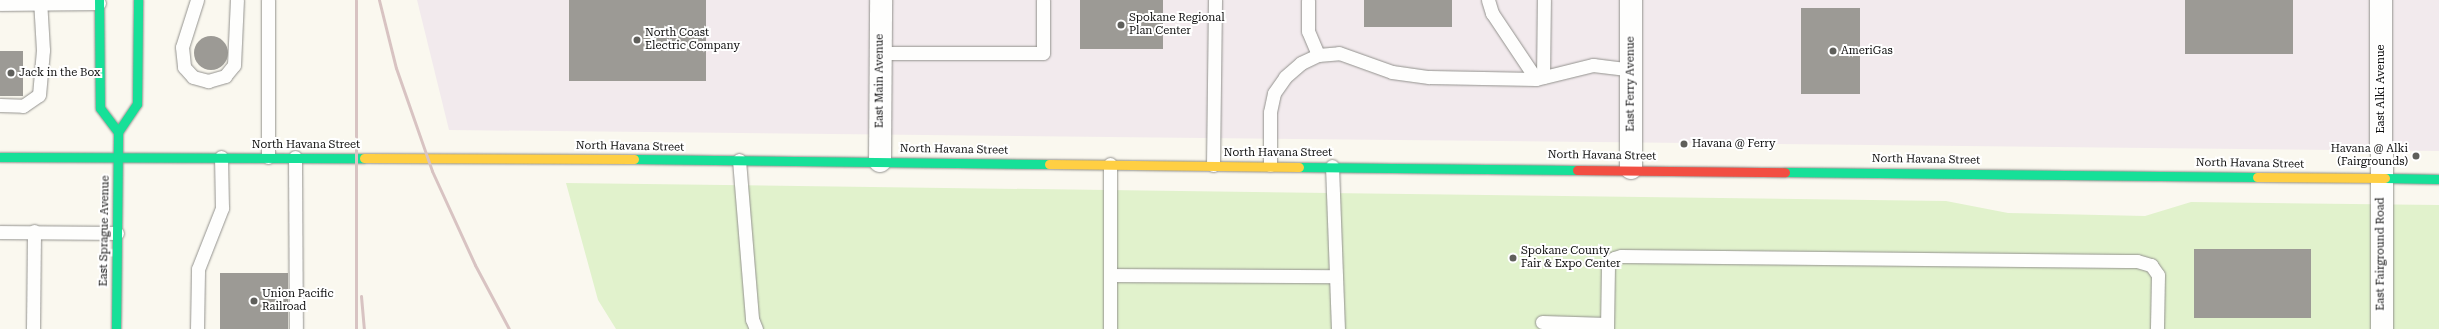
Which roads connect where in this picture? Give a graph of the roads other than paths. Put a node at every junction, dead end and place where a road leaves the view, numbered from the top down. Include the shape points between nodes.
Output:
1 (138, 0) edge
2 (197, 0) edge
3 (237, 0) edge
4 (268, 0) edge
5 (881, 0) edge
6 (1043, 0) edge
7 (1215, 0) edge
8 (1308, 0) edge
9 (1488, 0) edge
10 (1544, 0) edge
11 (1631, 0) edge
12 (2381, 0) edge
13 (40, 2) edge
14 (99, 2) edge
15 (0, 4) edge
16 (880, 53) junction
17 (1318, 55) junction
18 (1631, 70) junction
19 (1539, 78) junction
20 (0, 105) edge
21 (118, 132) junction
22 (0, 157) edge
23 (221, 157) junction
24 (268, 157) junction
25 (295, 157) junction
26 (118, 158) junction
27 (739, 160) junction
28 (880, 161) junction
29 (1110, 164) junction
30 (1213, 165) junction
31 (1270, 166) junction
32 (1332, 166) junction
33 (1631, 168) junction
34 (2381, 178) junction
35 (2439, 178) edge
36 (34, 231) junction
37 (0, 232) edge
38 (117, 233) junction
39 (1110, 275) junction
40 (1336, 276) junction
41 (1542, 322) dead end
42 (1607, 326) edge
43 (33, 329) edge
44 (116, 329) edge
45 (197, 329) edge
46 (296, 329) edge
47 (756, 329) edge
48 (1110, 329) edge
49 (1338, 329) edge
50 (2157, 329) edge
51 (2382, 329) edge

1 - 21 street via 137,104
2 - 3 lane via 186,26 182,47 183,60 184,67 193,77 208,81 225,76 234,65
4 - 24 lane
5 - 16 street, East Main Avenue
6 - 16 lane via 1043,53
7 - 30 lane
8 - 17 lane via 1308,31
9 - 19 lane via 1492,13
10 - 19 lane
11 - 18 street, East Ferry Avenue
12 - 34 street, East Alki Avenue
13 - 14 lane
13 - 15 lane
13 - 20 lane via 43,50 39,95 23,106
14 - 21 street via 100,108
16 - 28 street, East Main Avenue
17 - 19 lane via 1338,53 1392,72 1421,76
17 - 31 lane via 1301,63 1285,77 1274,93 1270,112
18 - 19 lane via 1593,65
18 - 33 street, East Ferry Avenue
21 - 26 street, East Sprague Avenue
22 - 26 street, North Havana Street
23 - 24 street, North Havana Street
23 - 26 street, North Havana Street
23 - 45 lane via 222,208 198,269
24 - 25 street, North Havana Street
25 - 27 street, North Havana Street
25 - 46 lane
26 - 38 street, East Sprague Avenue
27 - 28 street, North Havana Street
27 - 47 lane via 752,319
28 - 29 street, North Havana Street
29 - 30 street, North Havana Street
29 - 39 lane
30 - 31 street, North Havana Street
31 - 32 street, North Havana Street
32 - 33 street, North Havana Street
32 - 40 lane
33 - 34 street, North Havana Street
34 - 35 street, North Havana Street
34 - 51 street, East Fairground Road
36 - 37 lane
36 - 38 lane
36 - 43 lane
38 - 44 street, East Sprague Avenue
39 - 40 lane
39 - 48 lane
40 - 49 lane
41 - 42 lane
42 - 50 lane via 1608,265 1614,258 1621,256 2146,262 2158,274

